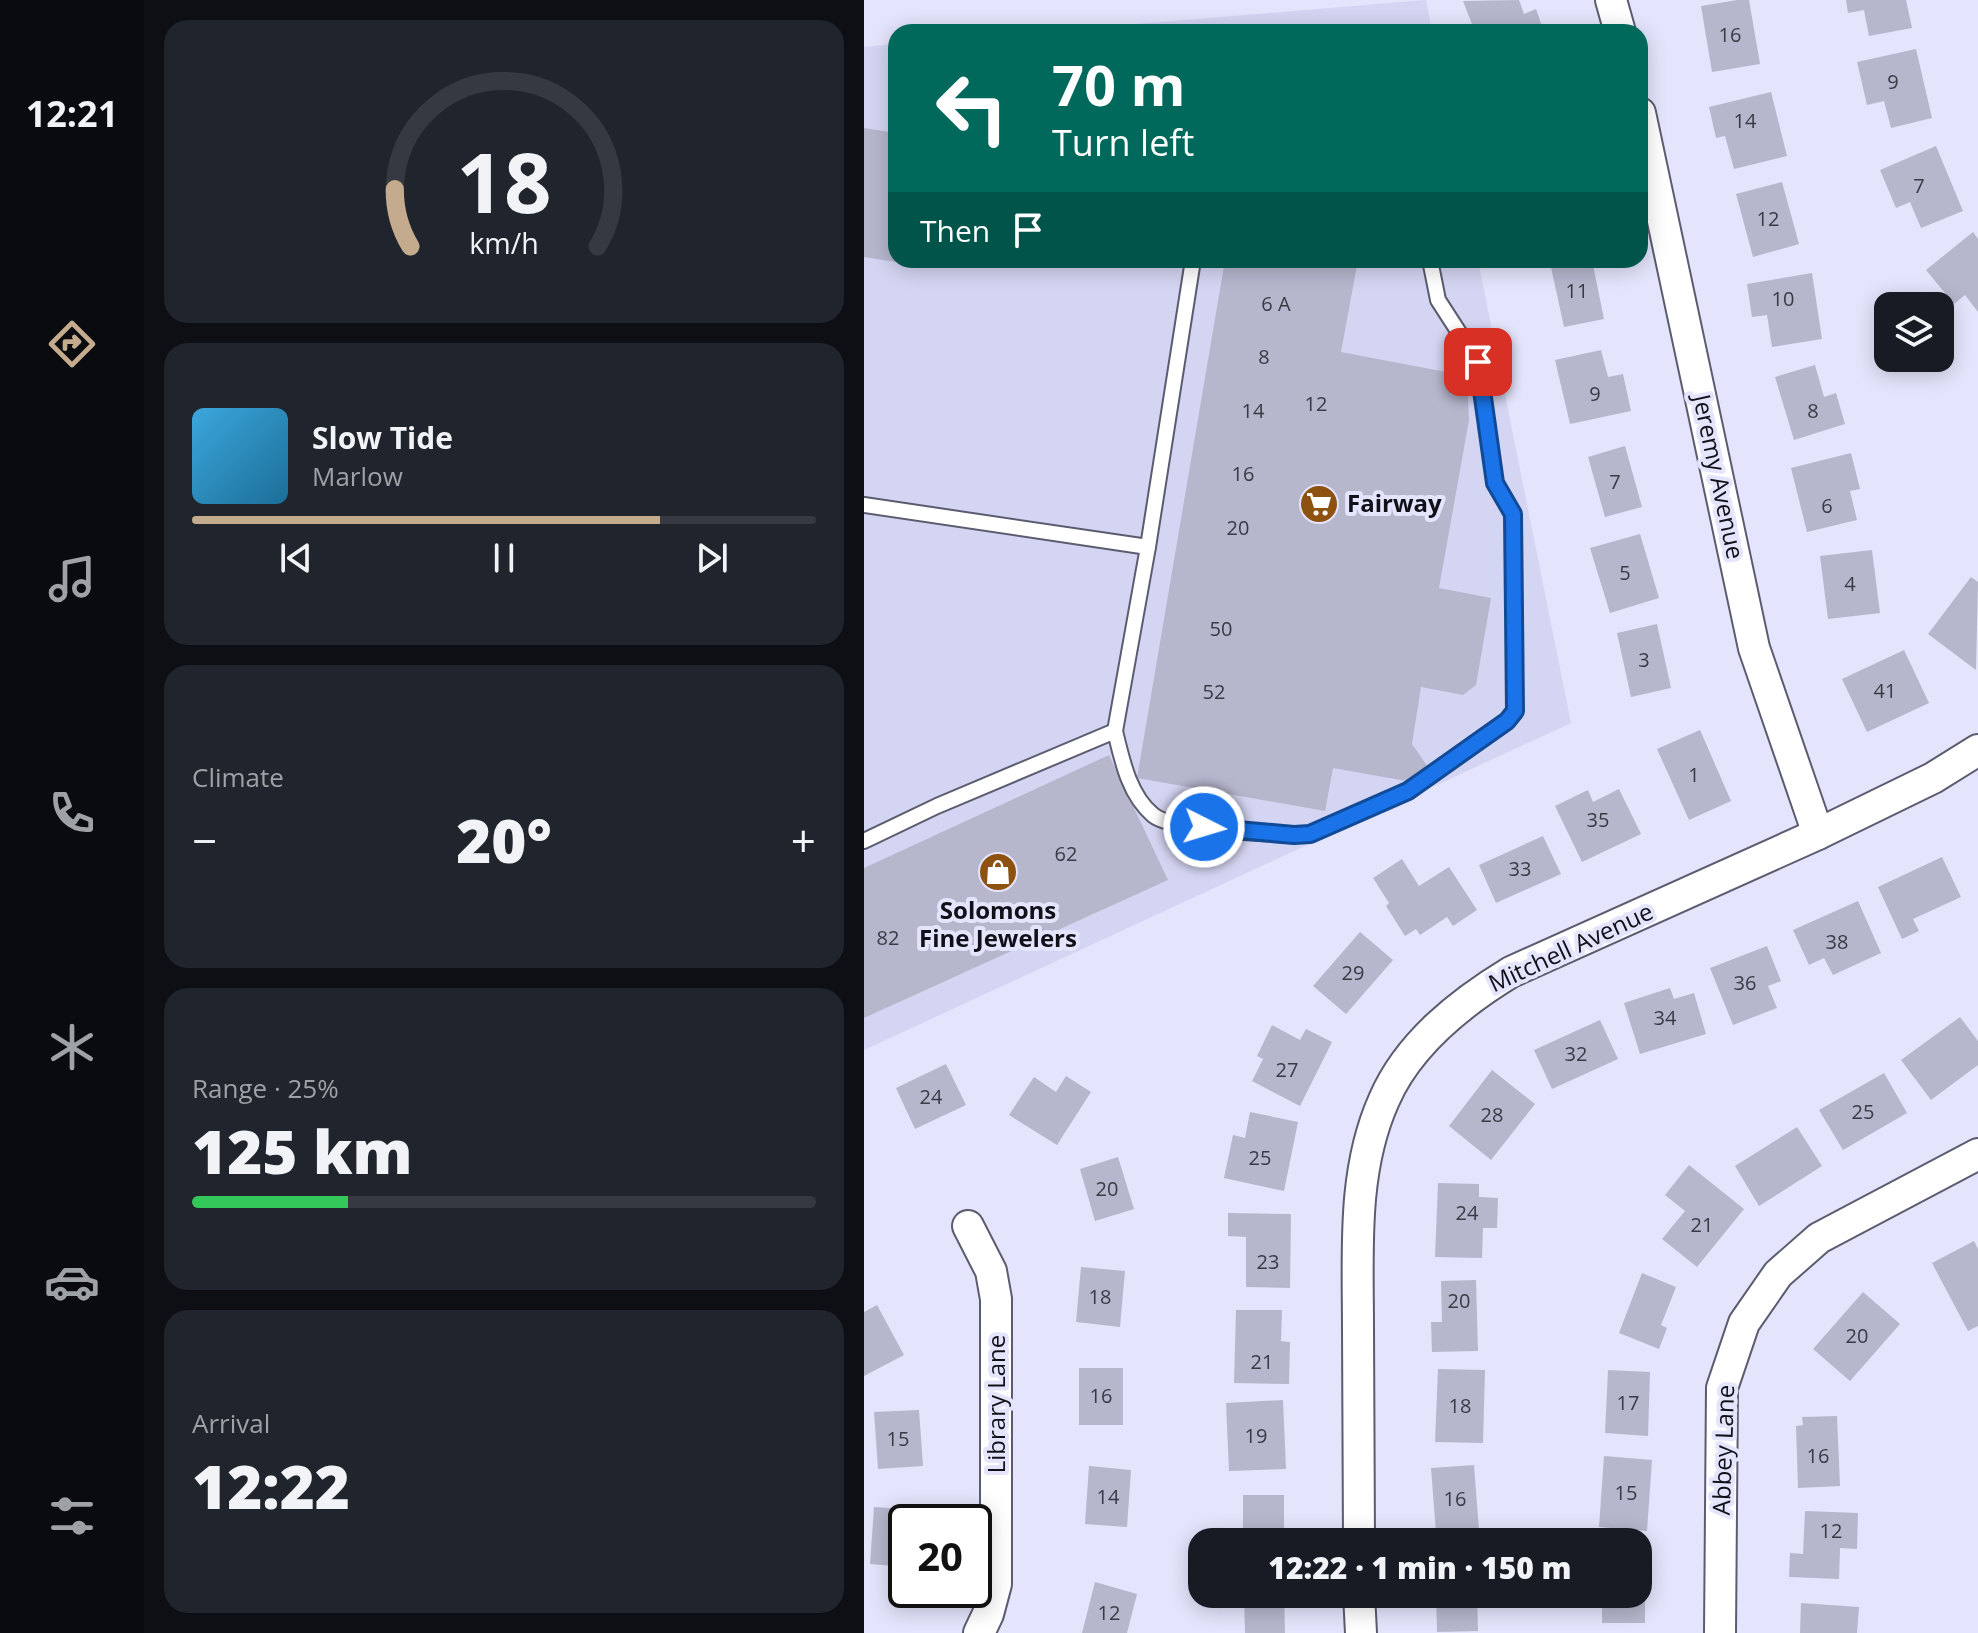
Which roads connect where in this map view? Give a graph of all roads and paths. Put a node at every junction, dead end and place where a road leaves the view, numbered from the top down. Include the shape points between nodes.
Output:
1 (1611, 0) edge
2 (1618, 24) edge
3 (1648, 151) edge
4 (1192, 268) edge
5 (1432, 268) edge
6 (864, 505) edge
7 (1148, 547) junction
8 (1115, 731) junction
9 (1978, 750) edge
10 (1818, 834) junction
11 (864, 841) edge
12 (1978, 1154) edge
13 (968, 1226) dead end
14 (1359, 1528) edge
15 (1360, 1608) edge
16 (979, 1633) edge
17 (1361, 1633) edge
18 (1720, 1633) edge

1 - 2 street
3 - 10 street, Jeremy Avenue via 1754,648
4 - 7 lane
5 - 8 lane via 1438,300 1478,362 1495,483 1513,514 1515,711 1408,791 1310,834 1294,835 1174,824 1154,817 1125,770
6 - 7 lane
7 - 8 lane
8 - 11 lane
9 - 10 street, Mitchell Avenue
10 - 14 street, Mitchell Avenue via 1511,972 1473,995 1412,1052 1385,1097 1366,1146 1360,1208
12 - 18 street, Abbey Lane via 1819,1238 1778,1274 1744,1323 1722,1388
13 - 16 street, Library Lane via 991,1271 996,1299 996,1584
15 - 17 street

